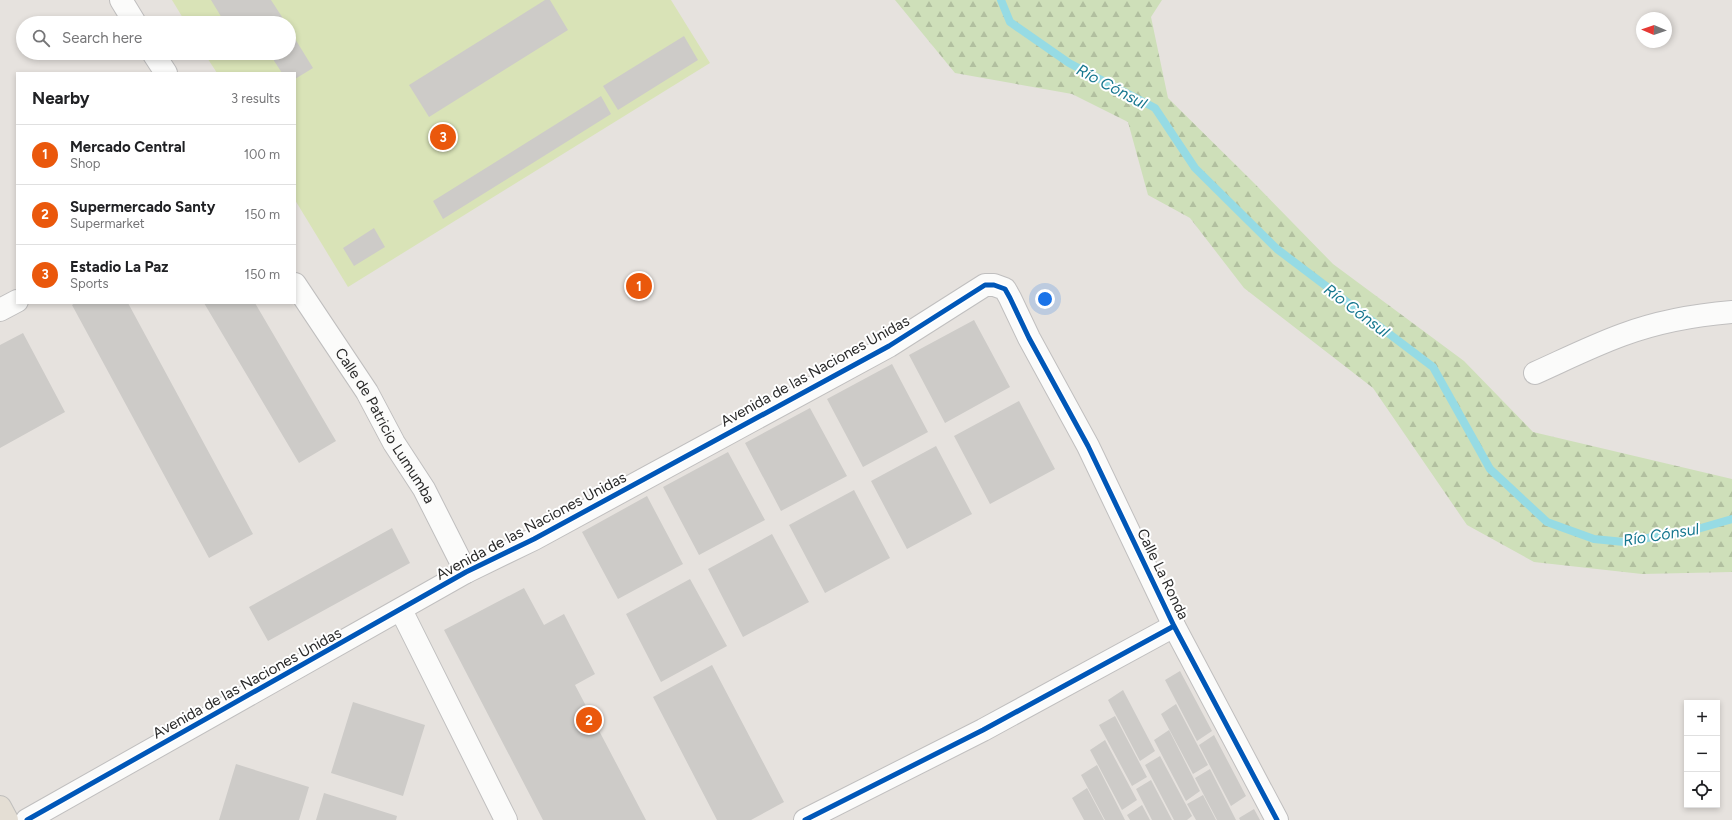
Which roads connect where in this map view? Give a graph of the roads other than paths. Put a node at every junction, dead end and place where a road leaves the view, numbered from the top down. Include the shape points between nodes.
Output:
1 (121, 0) edge
2 (131, 16) edge
3 (158, 60) edge
4 (165, 72) edge
5 (296, 286) edge
6 (1005, 289) joint
7 (16, 302) edge
8 (0, 310) edge
9 (1732, 312) edge
10 (1535, 373) dead end
11 (466, 572) junction
12 (401, 610) junction
13 (1174, 626) junction
14 (0, 807) edge
15 (7, 820) edge
16 (27, 820) edge
17 (506, 820) edge
18 (805, 820) edge
19 (1277, 820) edge

1 - 2 street
3 - 4 street
5 - 11 street, Calle de Patricio Lumumba via 367,392 394,443 424,489
6 - 11 street, Avenida de las Naciones Unidas via 985,285 889,346 534,539
6 - 13 street, Calle La Ronda via 1088,446
7 - 8 street
9 - 10 street via 1707,314 1659,324 1622,335
11 - 12 street, Avenida de las Naciones Unidas
12 - 16 street, Avenida de las Naciones Unidas
12 - 17 street
13 - 18 street via 983,730
13 - 19 street, Calle La Ronda
14 - 15 main road

